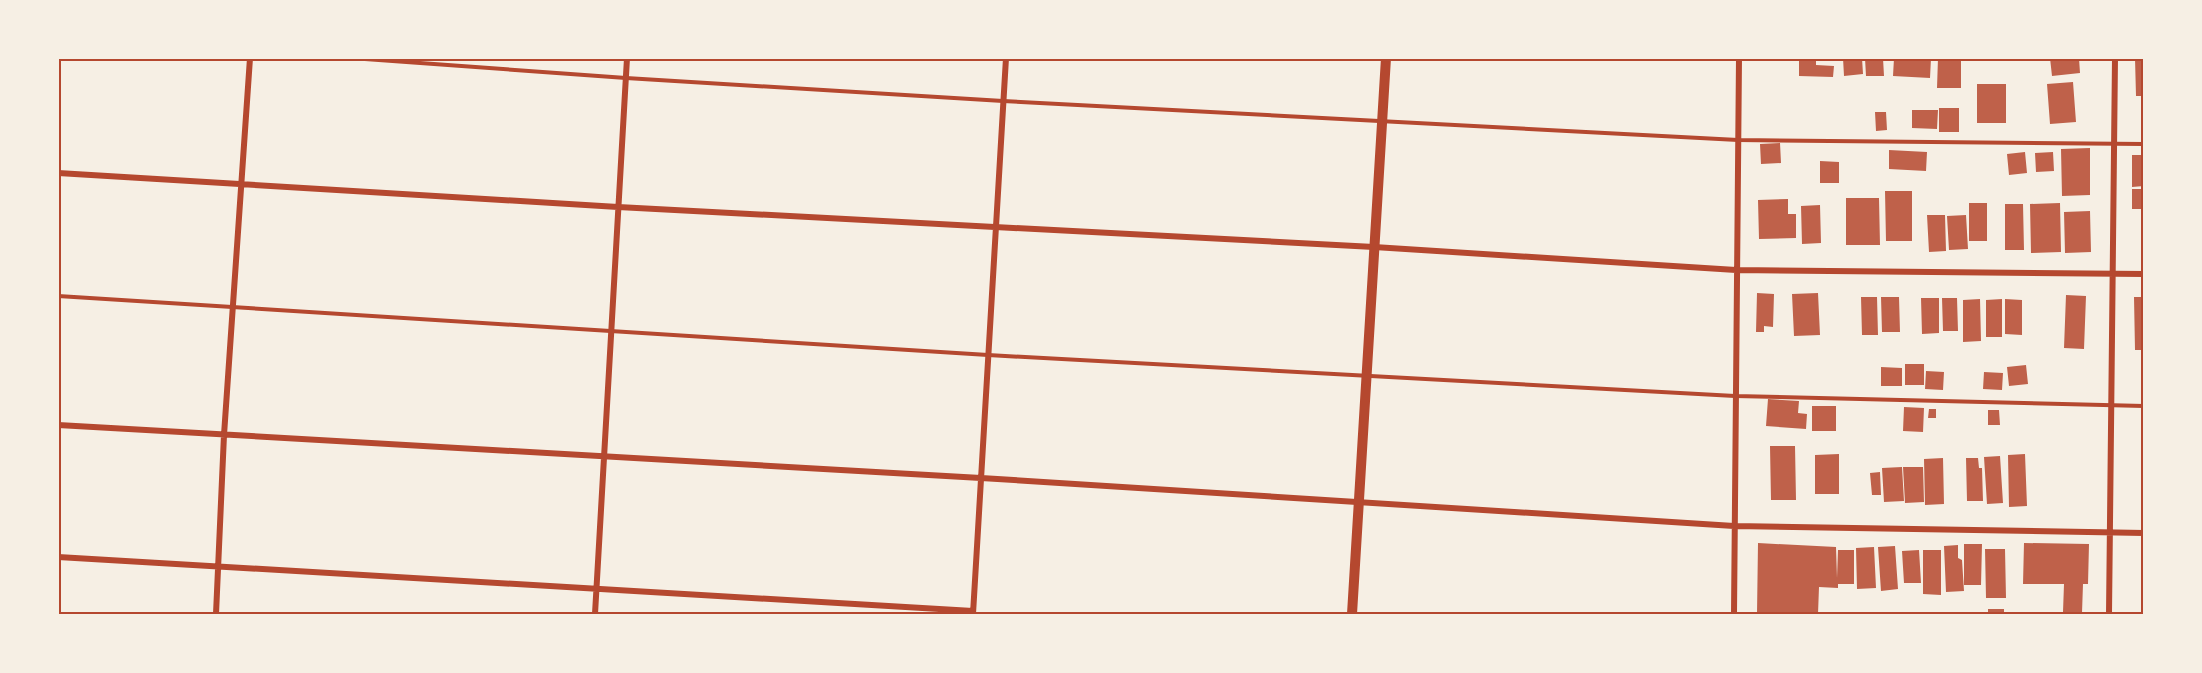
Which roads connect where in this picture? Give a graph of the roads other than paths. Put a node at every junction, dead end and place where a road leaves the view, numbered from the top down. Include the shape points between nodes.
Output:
1 (250, 58) edge
2 (351, 58) edge
3 (627, 58) edge
4 (1006, 58) edge
5 (1386, 58) edge
6 (1739, 58) edge
7 (2115, 58) edge
8 (626, 78) junction
9 (1004, 101) junction
10 (1382, 120) junction
11 (1738, 140) junction
12 (2114, 144) junction
13 (2144, 144) edge
14 (58, 173) edge
15 (241, 183) junction
16 (618, 207) junction
17 (996, 227) junction
18 (1374, 247) junction
19 (1736, 270) junction
20 (2112, 274) junction
21 (2144, 274) edge
22 (58, 296) edge
23 (232, 306) junction
24 (611, 332) junction
25 (988, 355) junction
26 (1366, 376) junction
27 (1735, 396) junction
28 (2110, 406) junction
29 (2144, 406) edge
30 (58, 425) edge
31 (224, 435) junction
32 (604, 458) junction
33 (981, 478) junction
34 (1359, 503) junction
35 (1734, 526) junction
36 (2110, 533) junction
37 (2144, 533) edge
38 (58, 557) edge
39 (218, 566) junction
40 (595, 590) junction
41 (973, 613) edge
42 (216, 615) edge
43 (595, 615) edge
44 (1352, 615) edge
45 (1734, 615) edge
46 (2109, 615) edge

1 - 15 street
2 - 8 lane
3 - 8 street
4 - 9 street
5 - 10 street
6 - 11 street
7 - 12 street
8 - 9 lane
8 - 16 street
9 - 10 lane
9 - 17 street
10 - 11 lane
10 - 18 street
11 - 12 lane
11 - 19 street
12 - 13 lane
12 - 20 street
14 - 15 street
15 - 16 street
15 - 23 street
16 - 17 street
16 - 24 street
17 - 18 street
17 - 25 street
18 - 19 street
18 - 26 street
19 - 20 street
19 - 27 street
20 - 21 street
20 - 28 street
22 - 23 lane
23 - 24 lane
23 - 31 street
24 - 25 lane
24 - 32 street
25 - 26 lane
25 - 33 street
26 - 27 lane
26 - 34 street
27 - 28 lane
27 - 35 street
28 - 29 lane
28 - 36 street
30 - 31 street
31 - 32 street
31 - 39 street
32 - 33 street
32 - 40 street
33 - 34 street
33 - 41 street
34 - 35 street
34 - 44 street
35 - 36 street
35 - 45 street
36 - 37 street
36 - 46 street
38 - 39 street
39 - 40 street
39 - 42 street
40 - 41 street
40 - 43 street

